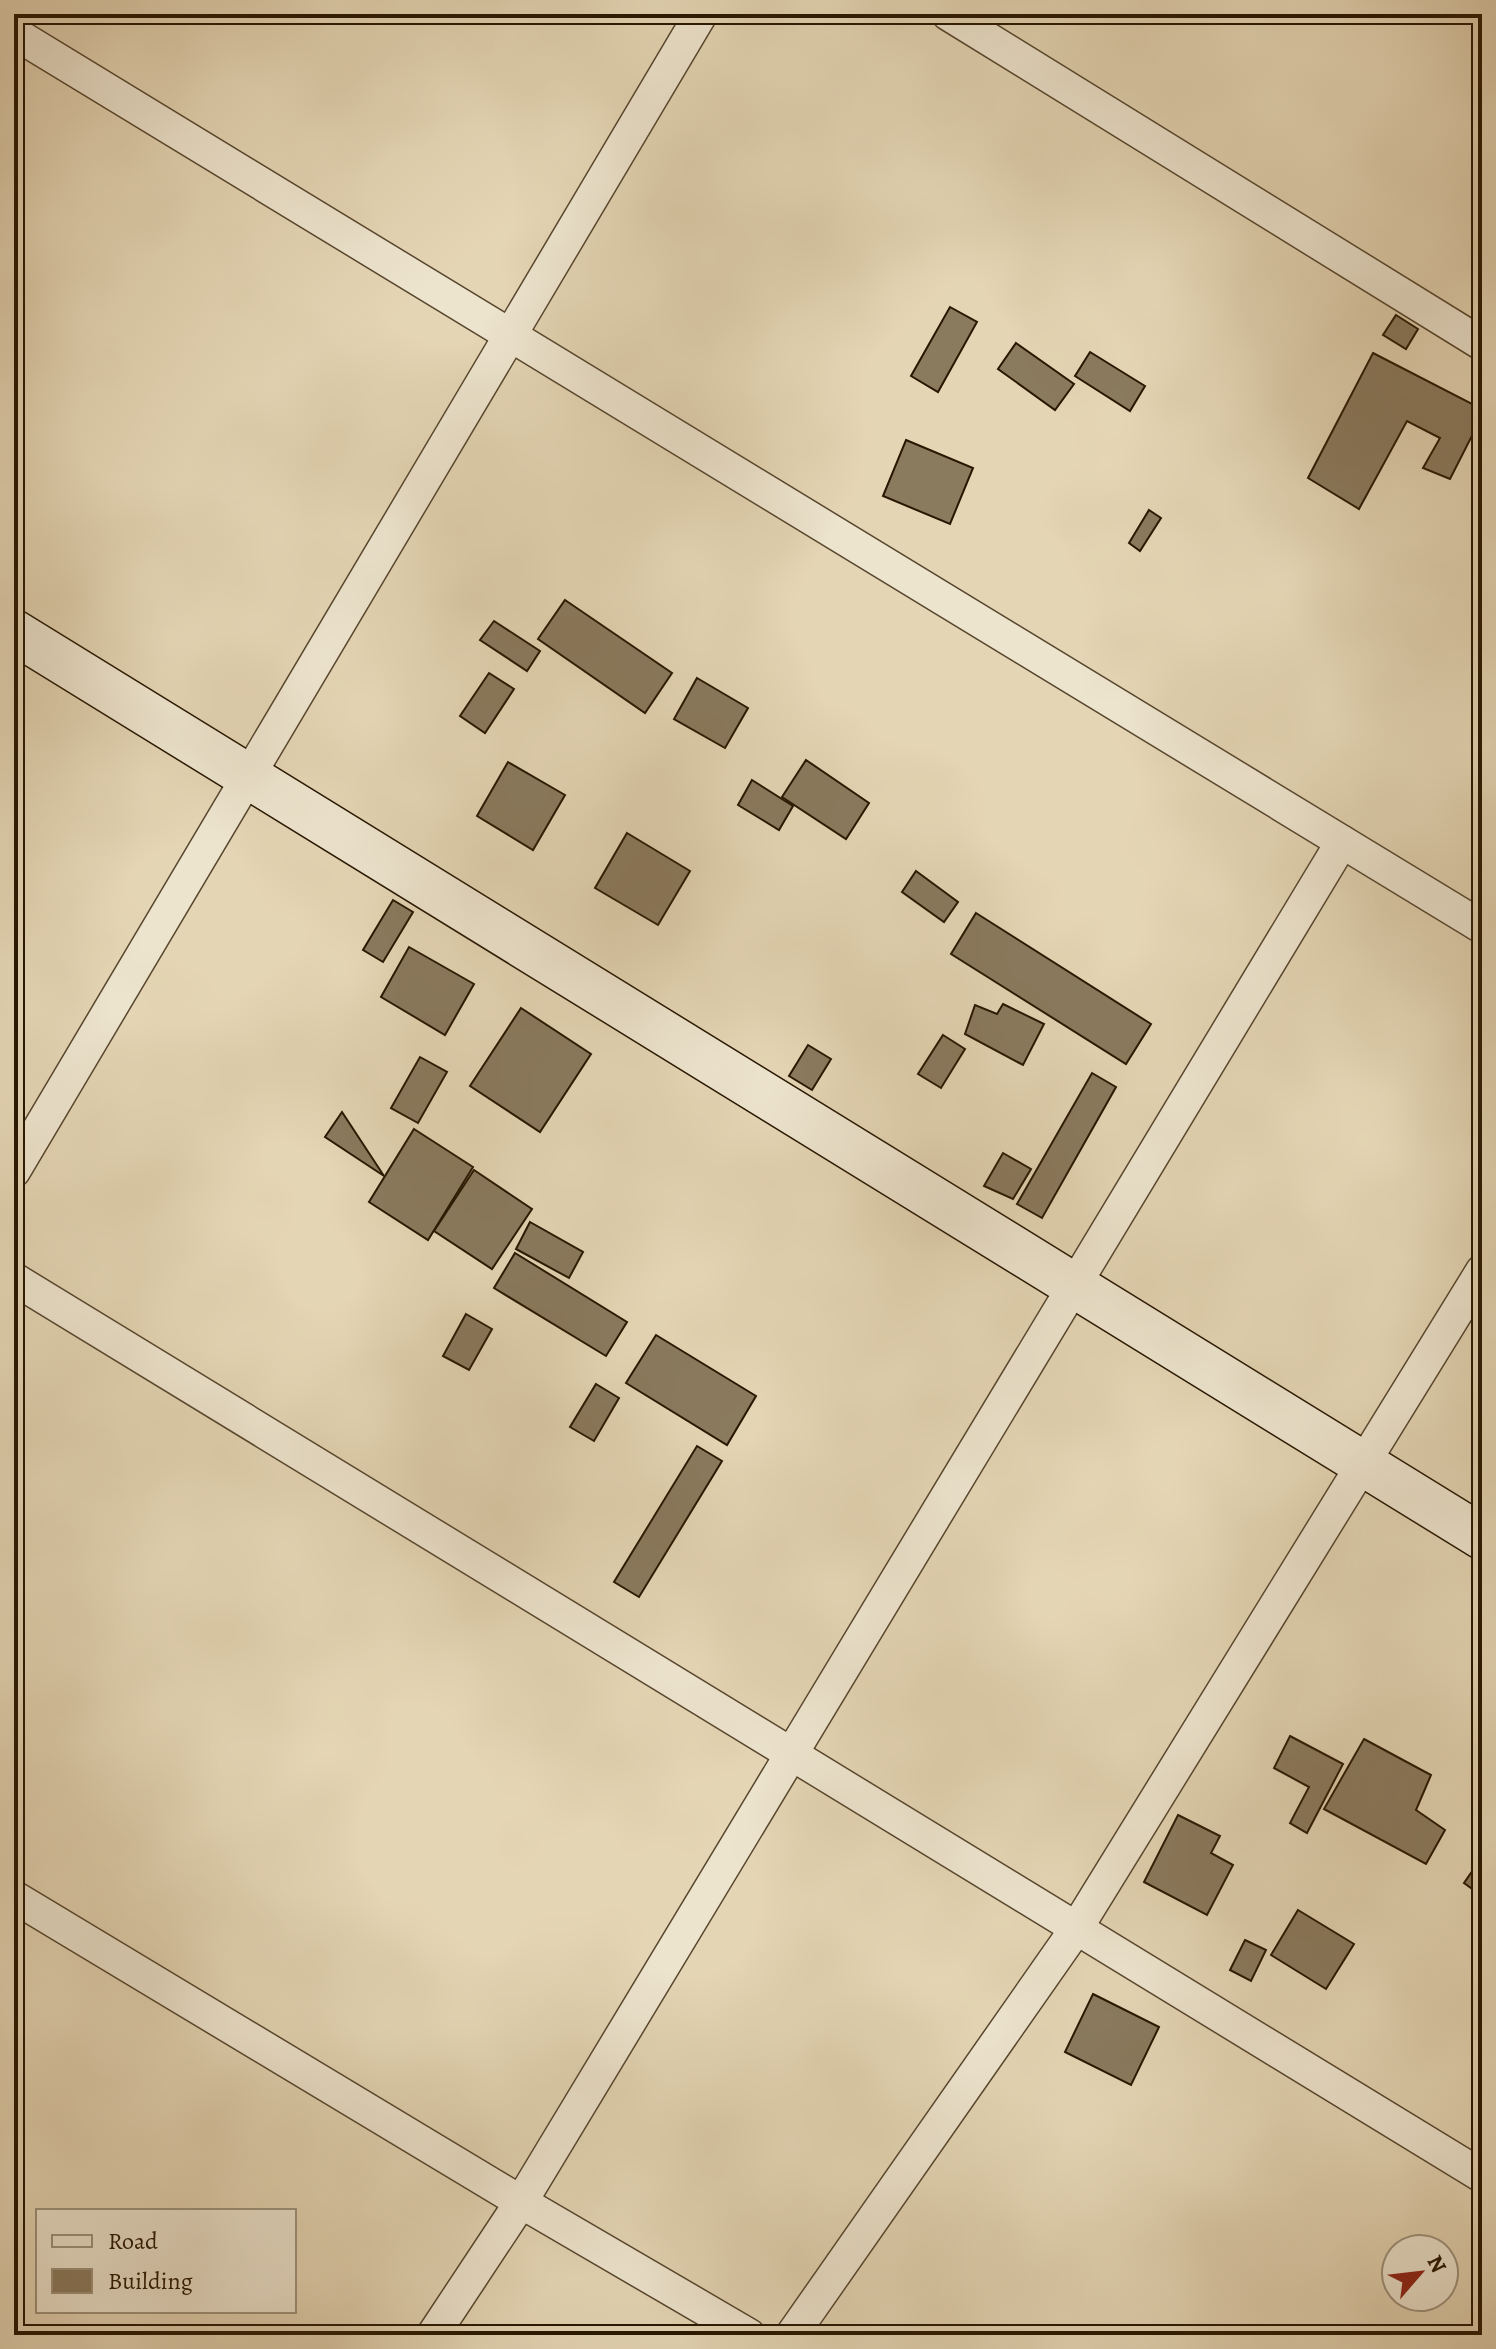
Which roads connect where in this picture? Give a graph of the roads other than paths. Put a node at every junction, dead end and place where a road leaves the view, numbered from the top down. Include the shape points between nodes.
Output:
1 (701, 14) edge
2 (948, 14) edge
3 (14, 33) edge
4 (511, 335) junction
5 (1482, 344) edge
6 (14, 632) edge
7 (248, 776) junction
8 (1342, 842) junction
9 (1482, 927) edge
10 (14, 1171) edge
11 (1482, 1271) edge
12 (14, 1279) edge
13 (1075, 1285) junction
14 (1364, 1462) junction
15 (1482, 1537) edge
16 (791, 1755) junction
17 (14, 1897) edge
18 (1076, 1929) junction
19 (1482, 2176) edge
20 (521, 2202) junction
21 (433, 2335) edge
22 (749, 2335) edge
23 (792, 2335) edge

1 - 4 street
2 - 5 street
3 - 4 street
4 - 7 street
4 - 8 street
6 - 7 street
7 - 10 street
7 - 13 street
8 - 9 street
8 - 13 street
11 - 14 street
12 - 16 street
13 - 14 street
13 - 16 street
14 - 15 street
14 - 18 street
16 - 18 street
16 - 20 street
17 - 20 street
18 - 19 street
18 - 23 street
20 - 21 street
20 - 22 street

